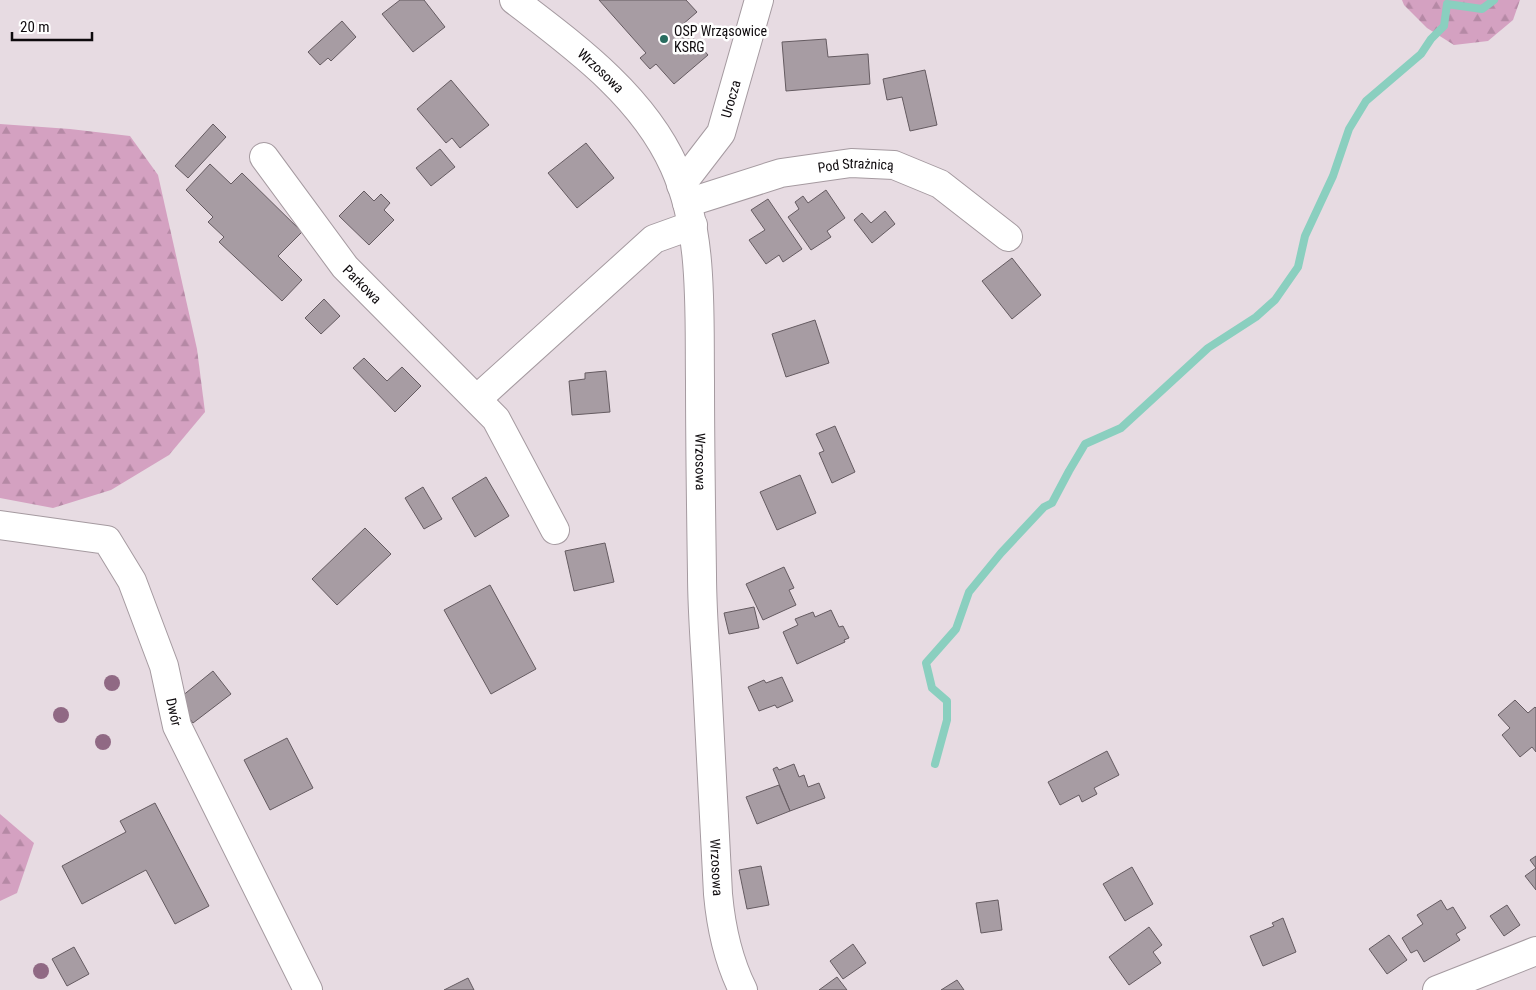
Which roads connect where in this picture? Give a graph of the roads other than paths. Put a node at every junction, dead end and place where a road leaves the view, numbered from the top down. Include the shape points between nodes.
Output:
1 (514, 0) edge
2 (759, 0) edge
3 (264, 157) dead end
4 (687, 205) junction
5 (1008, 237) dead end
6 (477, 398) junction
7 (0, 525) edge
8 (555, 530) dead end
9 (1536, 951) edge
10 (304, 983) edge
11 (743, 990) edge
12 (1437, 990) edge

1 - 4 street, Wrzosowa via 587,57 633,104 673,164
2 - 4 street, Urocza via 721,133
3 - 6 street, Parkowa via 345,267
4 - 5 street, Pod Strażnicą via 781,173 851,163 894,165 940,184
4 - 6 street
4 - 11 street, Wrzosowa via 699,297 702,577 718,894 727,951
6 - 8 street, Parkowa via 496,419
7 - 10 street, Dwór via 107,540 132,581 164,666 177,726
9 - 12 street

